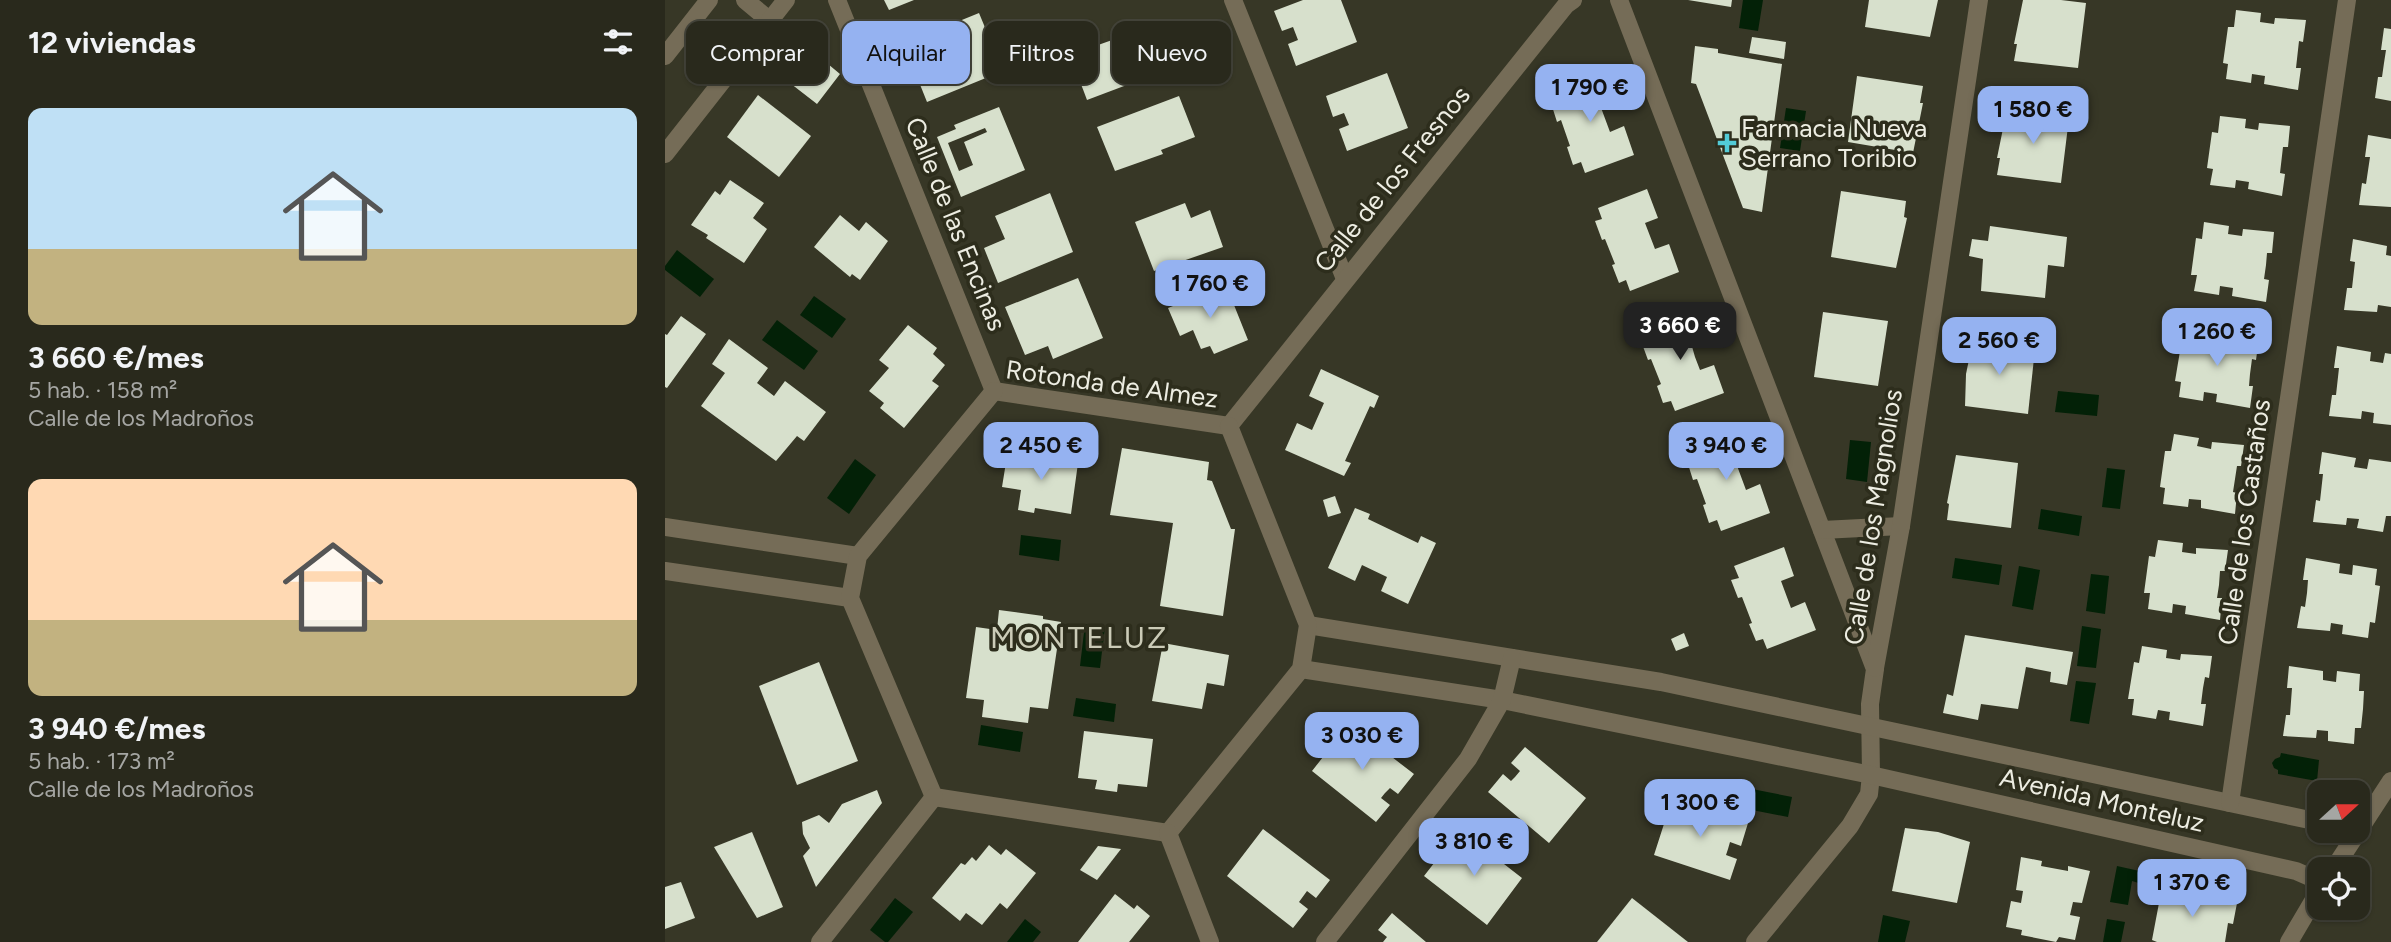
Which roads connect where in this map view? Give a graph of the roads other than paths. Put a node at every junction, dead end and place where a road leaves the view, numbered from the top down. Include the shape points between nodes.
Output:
1 (709, 0) edge
2 (745, 0) edge
3 (786, 0) edge
4 (837, 0) edge
5 (1233, 0) edge
6 (1573, 0) edge
7 (1619, 0) edge
8 (1979, 0) edge
9 (2347, 0) edge
10 (769, 20) junction
11 (665, 57) edge
12 (665, 154) edge
13 (1345, 279) junction
14 (994, 391) junction
15 (1229, 426) junction
16 (1901, 526) junction
17 (665, 527) edge
18 (1822, 530) junction
19 (858, 556) junction
20 (665, 571) edge
21 (850, 598) junction
22 (1308, 625) junction
23 (1512, 657) junction
24 (1301, 669) junction
25 (1875, 669) junction
26 (1503, 700) junction
27 (1870, 725) junction
28 (1871, 775) junction
29 (2391, 781) edge
30 (934, 797) junction
31 (2230, 803) junction
32 (2370, 813) edge
33 (2307, 819) edge
34 (1168, 833) junction
35 (2307, 876) edge
36 (2307, 911) edge
37 (820, 942) edge
38 (1210, 942) edge
39 (1325, 942) edge
40 (1755, 942) edge
41 (2289, 942) edge

1 - 11 street
2 - 10 street
3 - 10 street
4 - 14 street, Calle de las Encinas
5 - 13 street
6 - 13 street, Calle de los Fresnos
7 - 18 street
8 - 16 street, Calle de los Magnolios
9 - 31 street, Calle de los Castaños
10 - 12 street
13 - 15 street, Calle de los Fresnos
14 - 15 street, Rotonda de Almez
14 - 19 street, Rotonda de Almez
15 - 22 street, Rotonda de Almez
16 - 18 street
16 - 25 street, Calle de los Magnolios
17 - 19 street
18 - 25 street
19 - 21 street, Rotonda de Almez
20 - 21 street
21 - 30 street
22 - 23 street, Avenida Monteluz
22 - 24 street
23 - 26 street
23 - 27 street, Avenida Monteluz
24 - 26 street, Avenida Monteluz
24 - 34 street
25 - 27 street, Calle de los Magnolios
26 - 28 street, Avenida Monteluz
26 - 39 street via 1468,759
27 - 28 street
27 - 31 street, Avenida Monteluz
28 - 35 street, Avenida Monteluz
28 - 40 street via 1869,794 1850,826
29 - 32 street
30 - 34 street
30 - 37 street
31 - 33 street, Avenida Monteluz
34 - 38 street
36 - 41 street

